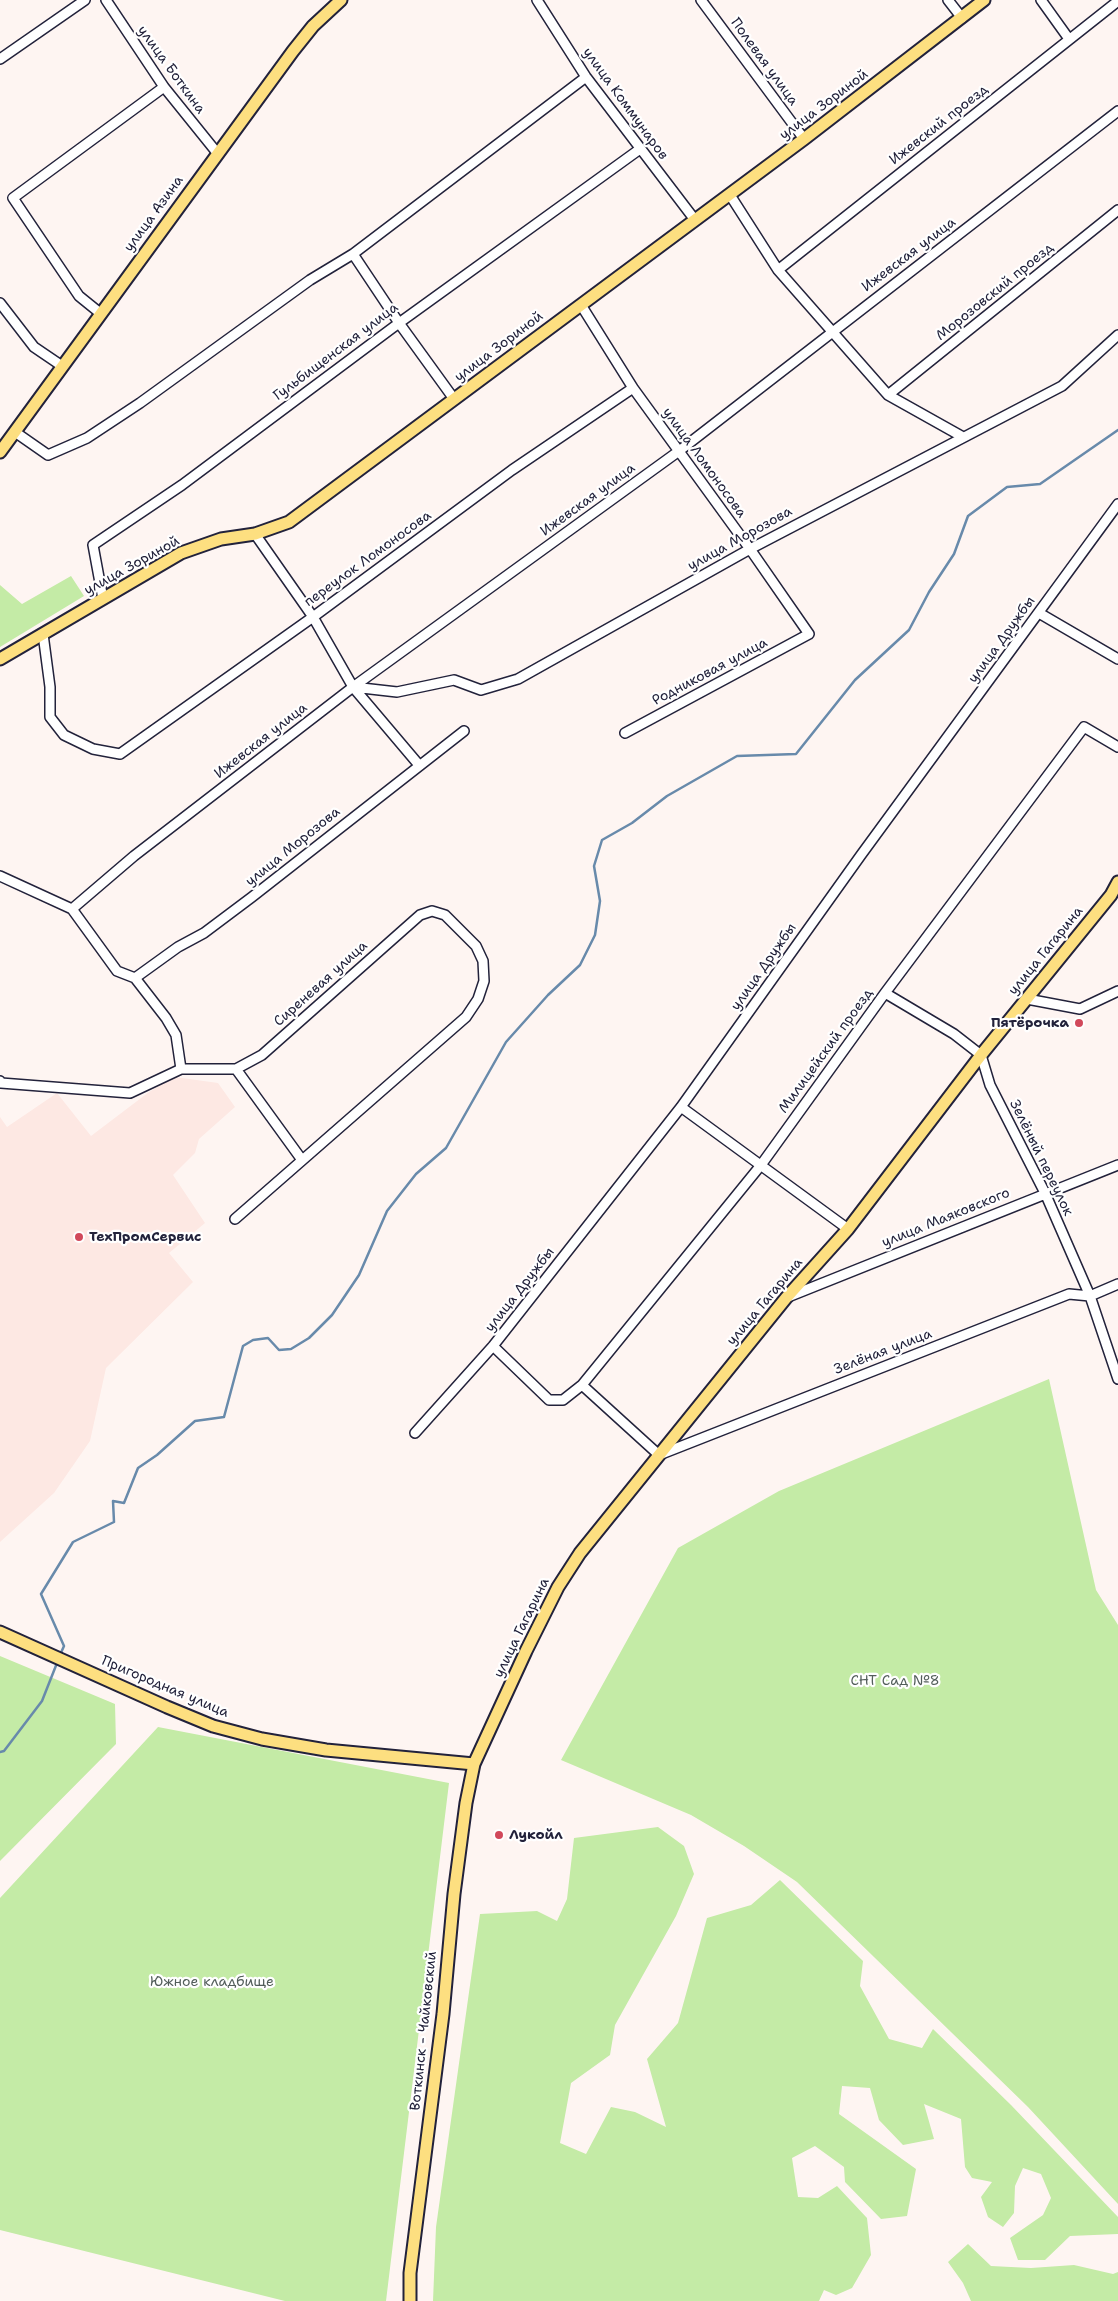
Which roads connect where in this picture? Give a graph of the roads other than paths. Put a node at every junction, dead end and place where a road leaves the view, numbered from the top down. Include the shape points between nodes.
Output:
1 (85, 0) edge
2 (106, 0) edge
3 (341, 0) edge
4 (537, 0) edge
5 (701, 0) edge
6 (948, 0) edge
7 (984, 0) edge
8 (1041, 0) edge
9 (1118, 1) edge
10 (962, 18) junction
11 (1069, 39) junction
12 (0, 59) edge
13 (586, 77) junction
14 (164, 87) junction
15 (1118, 112) edge
16 (804, 140) junction
17 (640, 149) junction
18 (218, 154) junction
19 (730, 194) junction
20 (1118, 210) edge
21 (695, 220) junction
22 (353, 254) junction
23 (778, 270) junction
24 (0, 303) edge
25 (581, 305) junction
26 (100, 313) junction
27 (399, 323) junction
28 (832, 331) junction
29 (1118, 335) edge
30 (62, 366) junction
31 (633, 388) junction
32 (888, 394) junction
33 (454, 399) junction
34 (16, 432) junction
35 (963, 437) junction
36 (679, 451) junction
37 (0, 452) edge
38 (1118, 504) edge
39 (255, 534) junction
40 (750, 549) junction
41 (103, 599) junction
42 (1040, 613) junction
43 (312, 617) junction
44 (43, 634) junction
45 (809, 634) joint
46 (0, 659) edge
47 (1118, 659) edge
48 (353, 687) junction
49 (464, 732) dead end
50 (625, 733) dead end
51 (1118, 747) edge
52 (419, 765) junction
53 (0, 876) edge
54 (1118, 882) edge
55 (72, 909) junction
56 (135, 978) junction
57 (885, 993) junction
58 (1117, 995) edge
59 (1027, 999) junction
60 (981, 1055) junction
61 (181, 1069) junction
62 (236, 1069) junction
63 (1, 1082) edge
64 (681, 1106) junction
65 (302, 1160) junction
66 (761, 1165) junction
67 (1118, 1165) edge
68 (1045, 1193) junction
69 (235, 1219) dead end
70 (848, 1229) junction
71 (1118, 1284) edge
72 (1090, 1296) junction
73 (786, 1298) junction
74 (493, 1346) junction
75 (1118, 1380) edge
76 (582, 1385) junction
77 (415, 1433) dead end
78 (659, 1455) junction
79 (0, 1632) edge
80 (474, 1764) junction
81 (410, 2301) edge

1 - 12 street
2 - 14 street, улица Боткина
3 - 18 main road, улица Азина via 308,32
4 - 13 street, улица Коммунаров
5 - 16 street, Полевая улица
6 - 10 street
7 - 10 main road, улица Зориной
8 - 11 street
9 - 11 street, Ижевский проезд
10 - 16 main road, улица Зориной
11 - 23 street, Ижевский проезд
13 - 17 street, улица Коммунаров
13 - 22 street
14 - 18 street, улица Боткина
14 - 26 street via 13,198 79,296
15 - 28 street, Ижевская улица
16 - 19 main road, улица Зориной
17 - 21 street, улица Коммунаров
17 - 27 street, Гульбищенская улица
18 - 26 main road, улица Азина
19 - 21 main road, улица Зориной
19 - 23 street
20 - 32 street, Морозовский проезд
21 - 25 main road, улица Зориной
22 - 27 street
22 - 34 street via 310,280 87,438 48,455
23 - 28 street
24 - 30 street via 34,347
25 - 31 street, улица Ломоносова
25 - 33 main road, улица Зориной
26 - 30 main road, улица Азина
27 - 33 street
27 - 41 street, Гульбищенская улица via 182,485 93,545
28 - 32 street
28 - 36 street, Ижевская улица
29 - 35 street, улица Морозова via 1062,386
30 - 34 main road, улица Азина
31 - 36 street, улица Ломоносова
31 - 43 street, переулок Ломоносова via 512,470
32 - 35 street
33 - 39 main road, улица Зориной via 289,522
34 - 37 main road, улица Азина
35 - 40 street, улица Морозова
36 - 40 street, улица Ломоносова
36 - 48 street, Ижевская улица
38 - 42 street, улица Дружбы
39 - 41 main road, улица Зориной via 221,539 181,553
39 - 43 street
40 - 45 street, улица Ломоносова
40 - 48 street, улица Морозова via 518,679 481,690 454,680 397,692
41 - 44 main road, улица Зориной
42 - 47 street
42 - 64 street, улица Дружбы
43 - 44 street, переулок Ломоносова via 120,754 93,749 64,735 50,717 50,687
43 - 48 street
44 - 46 main road, улица Зориной
45 - 50 street, Родниковая улица
48 - 52 street
48 - 55 street, Ижевская улица via 134,856
49 - 52 street, улица Морозова
51 - 57 street, Милицейский проезд via 1084,727
52 - 56 street, улица Морозова via 252,897
53 - 55 street
54 - 59 main road, улица Гагарина
55 - 56 street via 118,971
56 - 61 street via 176,1035
57 - 60 street via 954,1034
57 - 66 street, Милицейский проезд
58 - 59 street via 1080,1009
59 - 60 main road, улица Гагарина
60 - 68 street, Зелёный переулок via 990,1085
60 - 70 main road, улица Гагарина
61 - 62 street
61 - 63 street via 130,1093
62 - 65 street
62 - 65 street, Сиреневая улица via 262,1055 420,915 432,911 445,915 476,946 483,961 484,981 478,999 466,1016
64 - 66 street
64 - 74 street, улица Дружбы
65 - 69 street
66 - 70 street
66 - 76 street, Милицейский проезд
67 - 68 street, улица Маяковского
68 - 72 street, Зелёный переулок
68 - 73 street, улица Маяковского
70 - 73 main road, улица Гагарина
71 - 72 street, Зелёная улица
72 - 75 street, Зелёный переулок
72 - 78 street, Зелёная улица via 1069,1294
73 - 78 main road, улица Гагарина
74 - 76 street, Милицейский проезд via 549,1400 564,1400
74 - 77 street, улица Дружбы
76 - 78 street
78 - 80 main road, улица Гагарина via 580,1553 558,1588
79 - 80 main road, Пригородная улица via 221,1728 326,1750
80 - 81 main road, Воткинск - Чайковский via 454,1894 443,2014 410,2273

